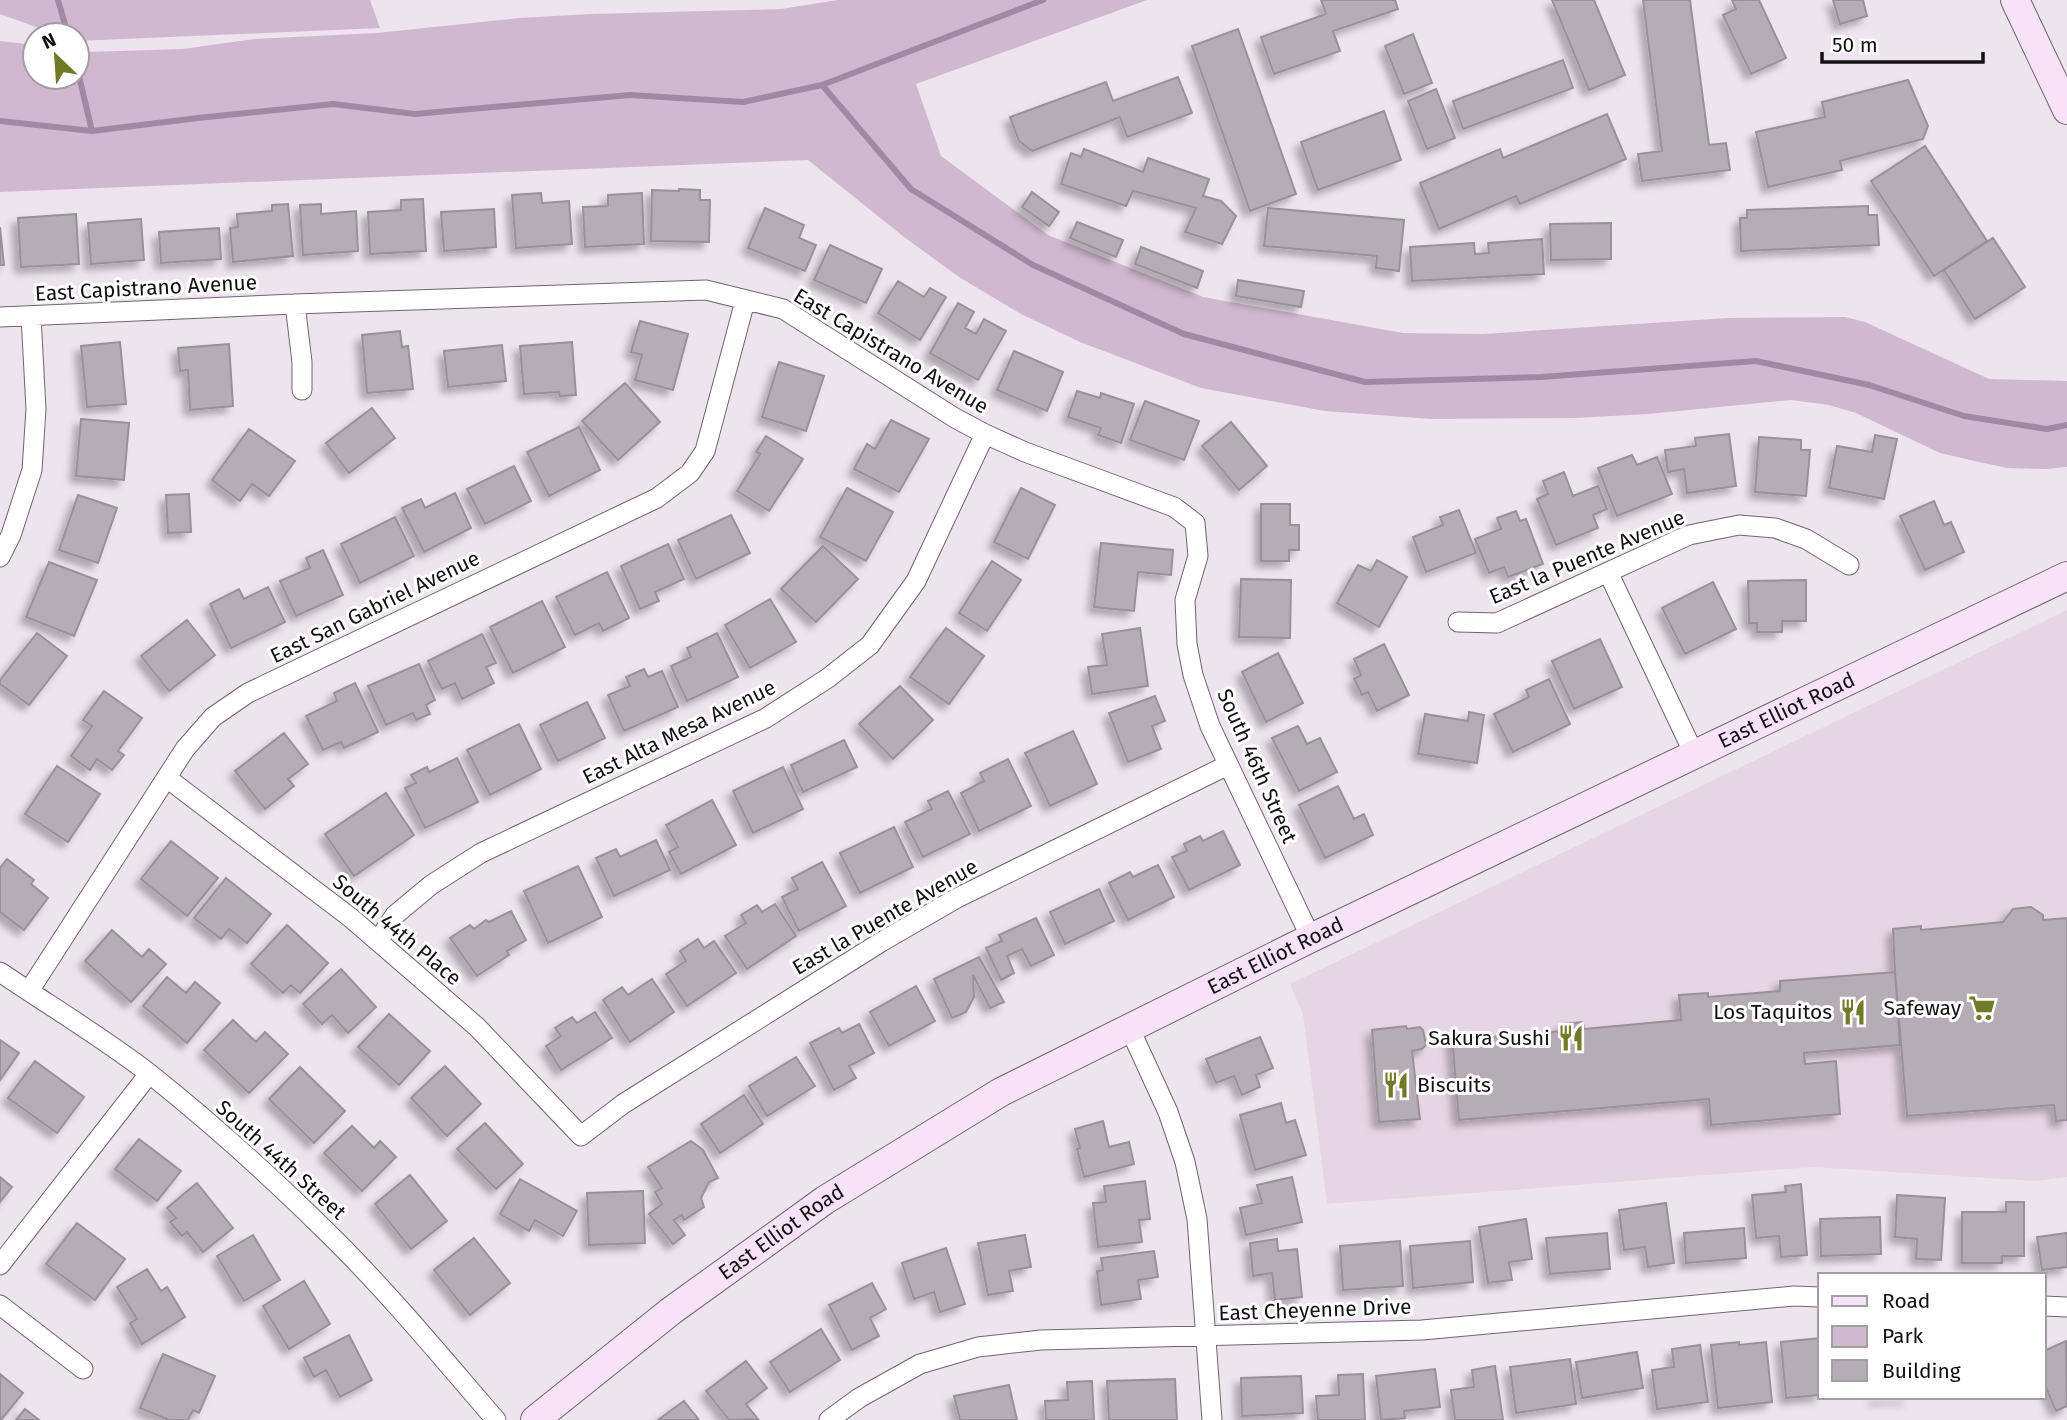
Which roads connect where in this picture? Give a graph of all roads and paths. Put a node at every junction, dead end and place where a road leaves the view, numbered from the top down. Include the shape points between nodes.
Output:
1 (2016, 0) edge
2 (2067, 110) edge
3 (745, 301) junction
4 (295, 304) junction
5 (30, 316) junction
6 (0, 317) edge
7 (302, 390) dead end
8 (985, 434) junction
9 (1195, 523) joint
10 (0, 557) edge
11 (1849, 565) dead end
12 (1608, 572) junction
13 (2067, 576) edge
14 (1458, 622) dead end
15 (1695, 756) junction
16 (1228, 765) junction
17 (167, 778) junction
18 (1311, 938) junction
19 (378, 941) junction
20 (0, 972) edge
21 (29, 992) junction
22 (1129, 1027) junction
23 (149, 1074) junction
24 (580, 1136) joint
25 (0, 1265) edge
26 (1818, 1297) edge
27 (0, 1305) edge
28 (2046, 1306) edge
29 (2067, 1307) edge
30 (1206, 1336) junction
31 (83, 1369) dead end
32 (496, 1420) edge
33 (535, 1420) edge
34 (829, 1420) edge
35 (1212, 1420) edge

1 - 2 main road
3 - 4 street, East Capistrano Avenue via 706,290
3 - 8 street, East Capistrano Avenue via 783,309
3 - 17 street, East San Gabriel Avenue via 705,451 691,473 657,498 248,693 213,717
4 - 5 street, East Capistrano Avenue
4 - 7 street
5 - 6 street, East Capistrano Avenue
5 - 10 street via 36,409 32,470
8 - 9 street, East Capistrano Avenue via 1174,507
8 - 19 street, East Alta Mesa Avenue via 916,581 870,645 766,718 481,853 395,915
9 - 16 street, South 46th Street via 1198,556 1185,600 1187,644 1210,726
11 - 12 street, East la Puente Avenue via 1806,538 1775,528 1739,525 1689,535
12 - 14 street, East la Puente Avenue via 1497,623
12 - 15 street
13 - 15 main road, East Elliot Road
15 - 18 main road, East Elliot Road
16 - 18 street, South 46th Street
16 - 24 street, East la Puente Avenue via 957,898 623,1104
17 - 19 street, South 44th Place
17 - 21 street, East San Gabriel Avenue
18 - 22 main road, East Elliot Road
19 - 24 street, South 44th Place via 477,1027
20 - 21 street, South 44th Street
21 - 23 street, South 44th Street
22 - 30 street via 1185,1162 1197,1219
22 - 33 main road, East Elliot Road via 1001,1092 825,1200 671,1311
23 - 25 street
23 - 32 street, South 44th Street via 337,1242
26 - 30 street, East Cheyenne Drive via 1422,1330
27 - 31 street
28 - 29 street
30 - 34 street, East Cheyenne Drive via 1041,1340 978,1347 920,1364
30 - 35 street

